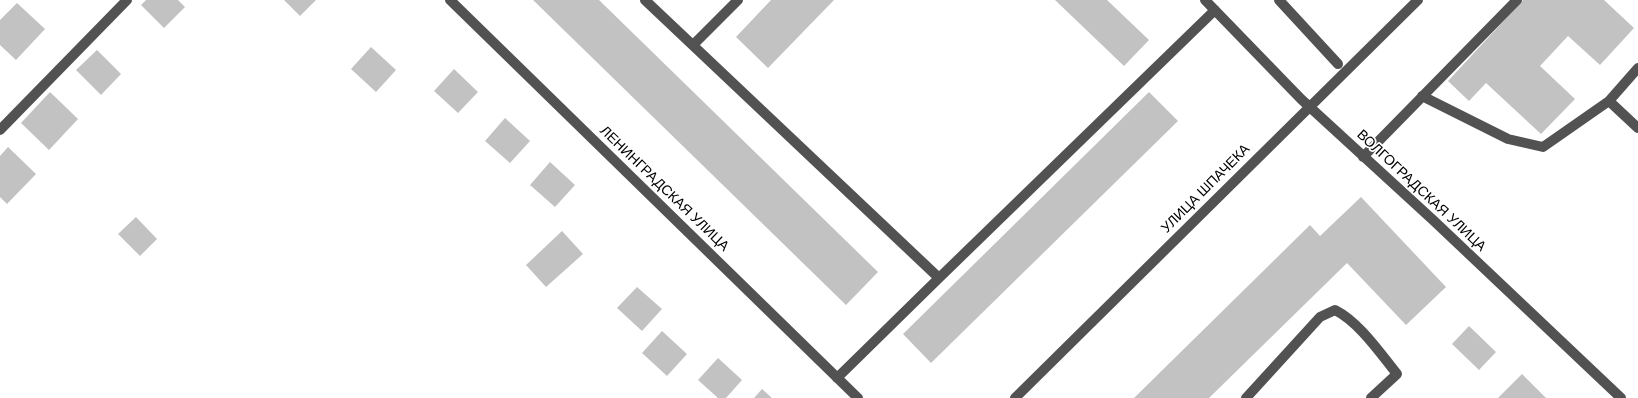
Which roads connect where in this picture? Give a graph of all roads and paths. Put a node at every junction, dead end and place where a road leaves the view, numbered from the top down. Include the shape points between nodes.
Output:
1 (127, 0) edge
2 (450, 0) edge
3 (646, 0) edge
4 (738, 0) edge
5 (1205, 0) edge
6 (1279, 0) edge
7 (1418, 0) edge
8 (1517, 0) edge
9 (1215, 10) junction
10 (693, 45) junction
11 (1338, 64) dead end
12 (1638, 68) edge
13 (1422, 96) junction
14 (1609, 101) junction
15 (1309, 107) junction
16 (1638, 128) edge
17 (0, 130) edge
18 (1363, 157) junction
19 (939, 278) junction
20 (837, 378) junction
21 (858, 398) edge
22 (1015, 398) edge
23 (1246, 398) edge
24 (1371, 398) edge
25 (1621, 398) edge

1 - 17 street
2 - 20 street, ЛЕНИНГРАДСКАЯ УЛИЦА
3 - 10 street
4 - 10 street
5 - 9 street, ВОЛГОГРАДСКАЯ УЛИЦА
6 - 11 street
7 - 15 street, УЛИЦА ШПАЧЕКА
8 - 13 street
9 - 15 street, ВОЛГОГРАДСКАЯ УЛИЦА
9 - 19 street
10 - 19 street
12 - 14 street
13 - 14 street via 1508,139 1543,147
13 - 18 street
14 - 16 street
15 - 18 street, ВОЛГОГРАДСКАЯ УЛИЦА
15 - 22 street, УЛИЦА ШПАЧЕКА
18 - 25 street, ВОЛГОГРАДСКАЯ УЛИЦА
19 - 20 street
20 - 21 street, ЛЕНИНГРАДСКАЯ УЛИЦА
23 - 24 street via 1320,317 1335,310 1345,315 1361,331 1397,374

